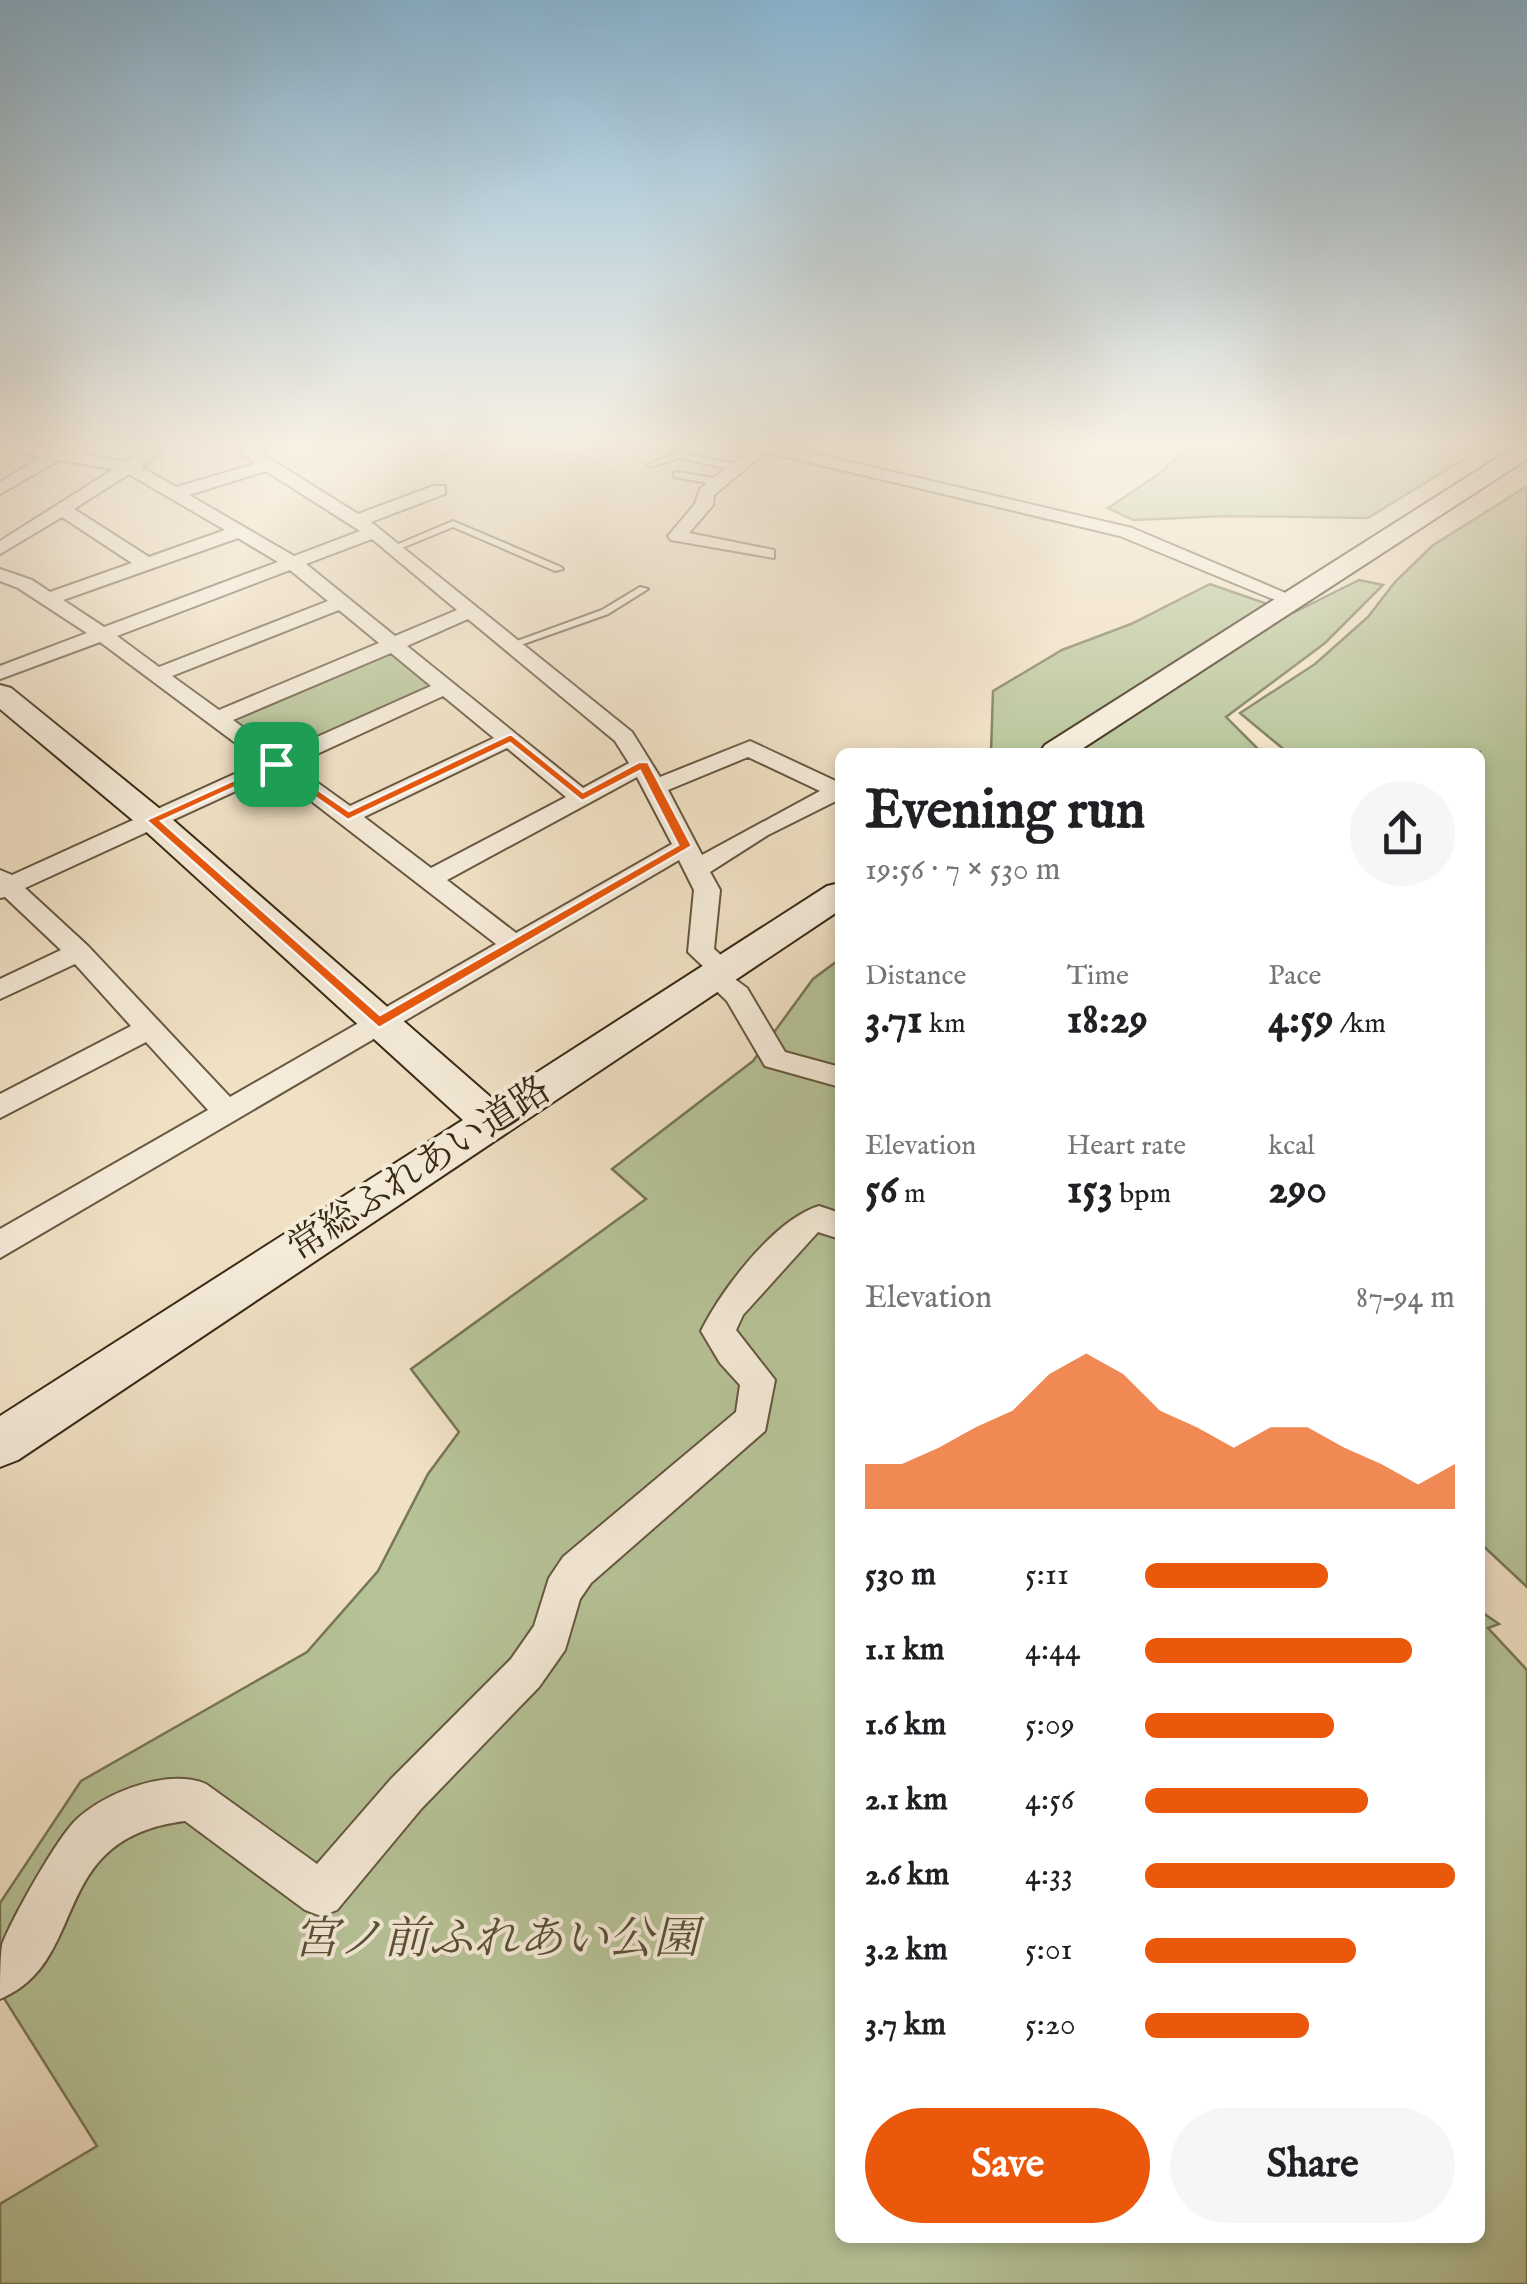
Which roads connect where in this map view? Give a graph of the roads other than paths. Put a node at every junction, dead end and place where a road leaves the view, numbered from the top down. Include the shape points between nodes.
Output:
1 (132, 555) edge
2 (174, 555) edge
3 (279, 555) edge
4 (307, 555) edge
5 (402, 555) edge
6 (524, 555) edge
7 (1181, 555) edge
8 (1363, 555) edge
9 (292, 562) junction
10 (147, 564) junction
11 (558, 569) dead end
12 (0, 575) edge
13 (642, 588) dead end
14 (50, 598) junction
15 (1292, 600) junction
16 (341, 602) junction
17 (471, 611) junction
18 (102, 634) junction
19 (392, 644) junction
20 (511, 645) junction
21 (0, 672) edge
22 (157, 675) junction
23 (446, 687) junction
24 (0, 694) edge
25 (215, 720) junction
26 (511, 738) junction
27 (1062, 748) edge
28 (276, 764) junction
29 (649, 776) junction
30 (835, 789) edge
31 (835, 793) edge
32 (582, 798) junction
33 (348, 816) junction
34 (153, 820) junction
35 (691, 858) junction
36 (428, 880) junction
37 (3, 885) edge
38 (835, 897) edge
39 (514, 944) junction
40 (79, 952) junction
41 (720, 974) junction
42 (0, 990) edge
43 (379, 1023) junction
44 (147, 1030) junction
45 (835, 1076) edge
46 (0, 1107) edge
47 (226, 1112) junction
48 (494, 1123) junction
49 (835, 1224) edge
50 (0, 1244) edge
51 (0, 1444) edge
52 (0, 1976) edge

1 - 10 street
2 - 10 street
3 - 9 street
4 - 9 street
5 - 17 street
6 - 11 lane
7 - 15 street
8 - 15 street
9 - 16 street
9 - 18 street
10 - 14 street
12 - 14 street
13 - 20 lane via 605,612
14 - 18 street
15 - 27 street
16 - 19 street
16 - 22 street
17 - 19 street
17 - 20 street
18 - 21 street
18 - 22 street
19 - 23 street
19 - 25 street
20 - 29 street via 624,737
22 - 25 street
23 - 26 street
23 - 28 street
24 - 34 street
25 - 28 street
26 - 32 street
26 - 33 street
28 - 33 street
28 - 34 street
29 - 30 street via 750,748
29 - 32 street
29 - 35 street
31 - 35 street
32 - 36 street
33 - 36 street
34 - 37 street
34 - 43 street
35 - 39 street
35 - 41 street via 706,890 701,952
36 - 39 street
37 - 40 street
38 - 41 street, 常総ふれあい道路
39 - 43 street
40 - 42 street
40 - 44 street
41 - 45 street via 775,1058
41 - 48 street, 常総ふれあい道路
43 - 47 street
43 - 48 street
44 - 46 street
44 - 47 street
47 - 50 street
48 - 51 street, 常総ふれあい道路
49 - 52 street via 818,1218 807,1223 721,1320 718,1332 758,1380 752,1420 577,1570 551,1636 525,1674 406,1794 321,1894 191,1799 165,1802 98,1826 16,1965

